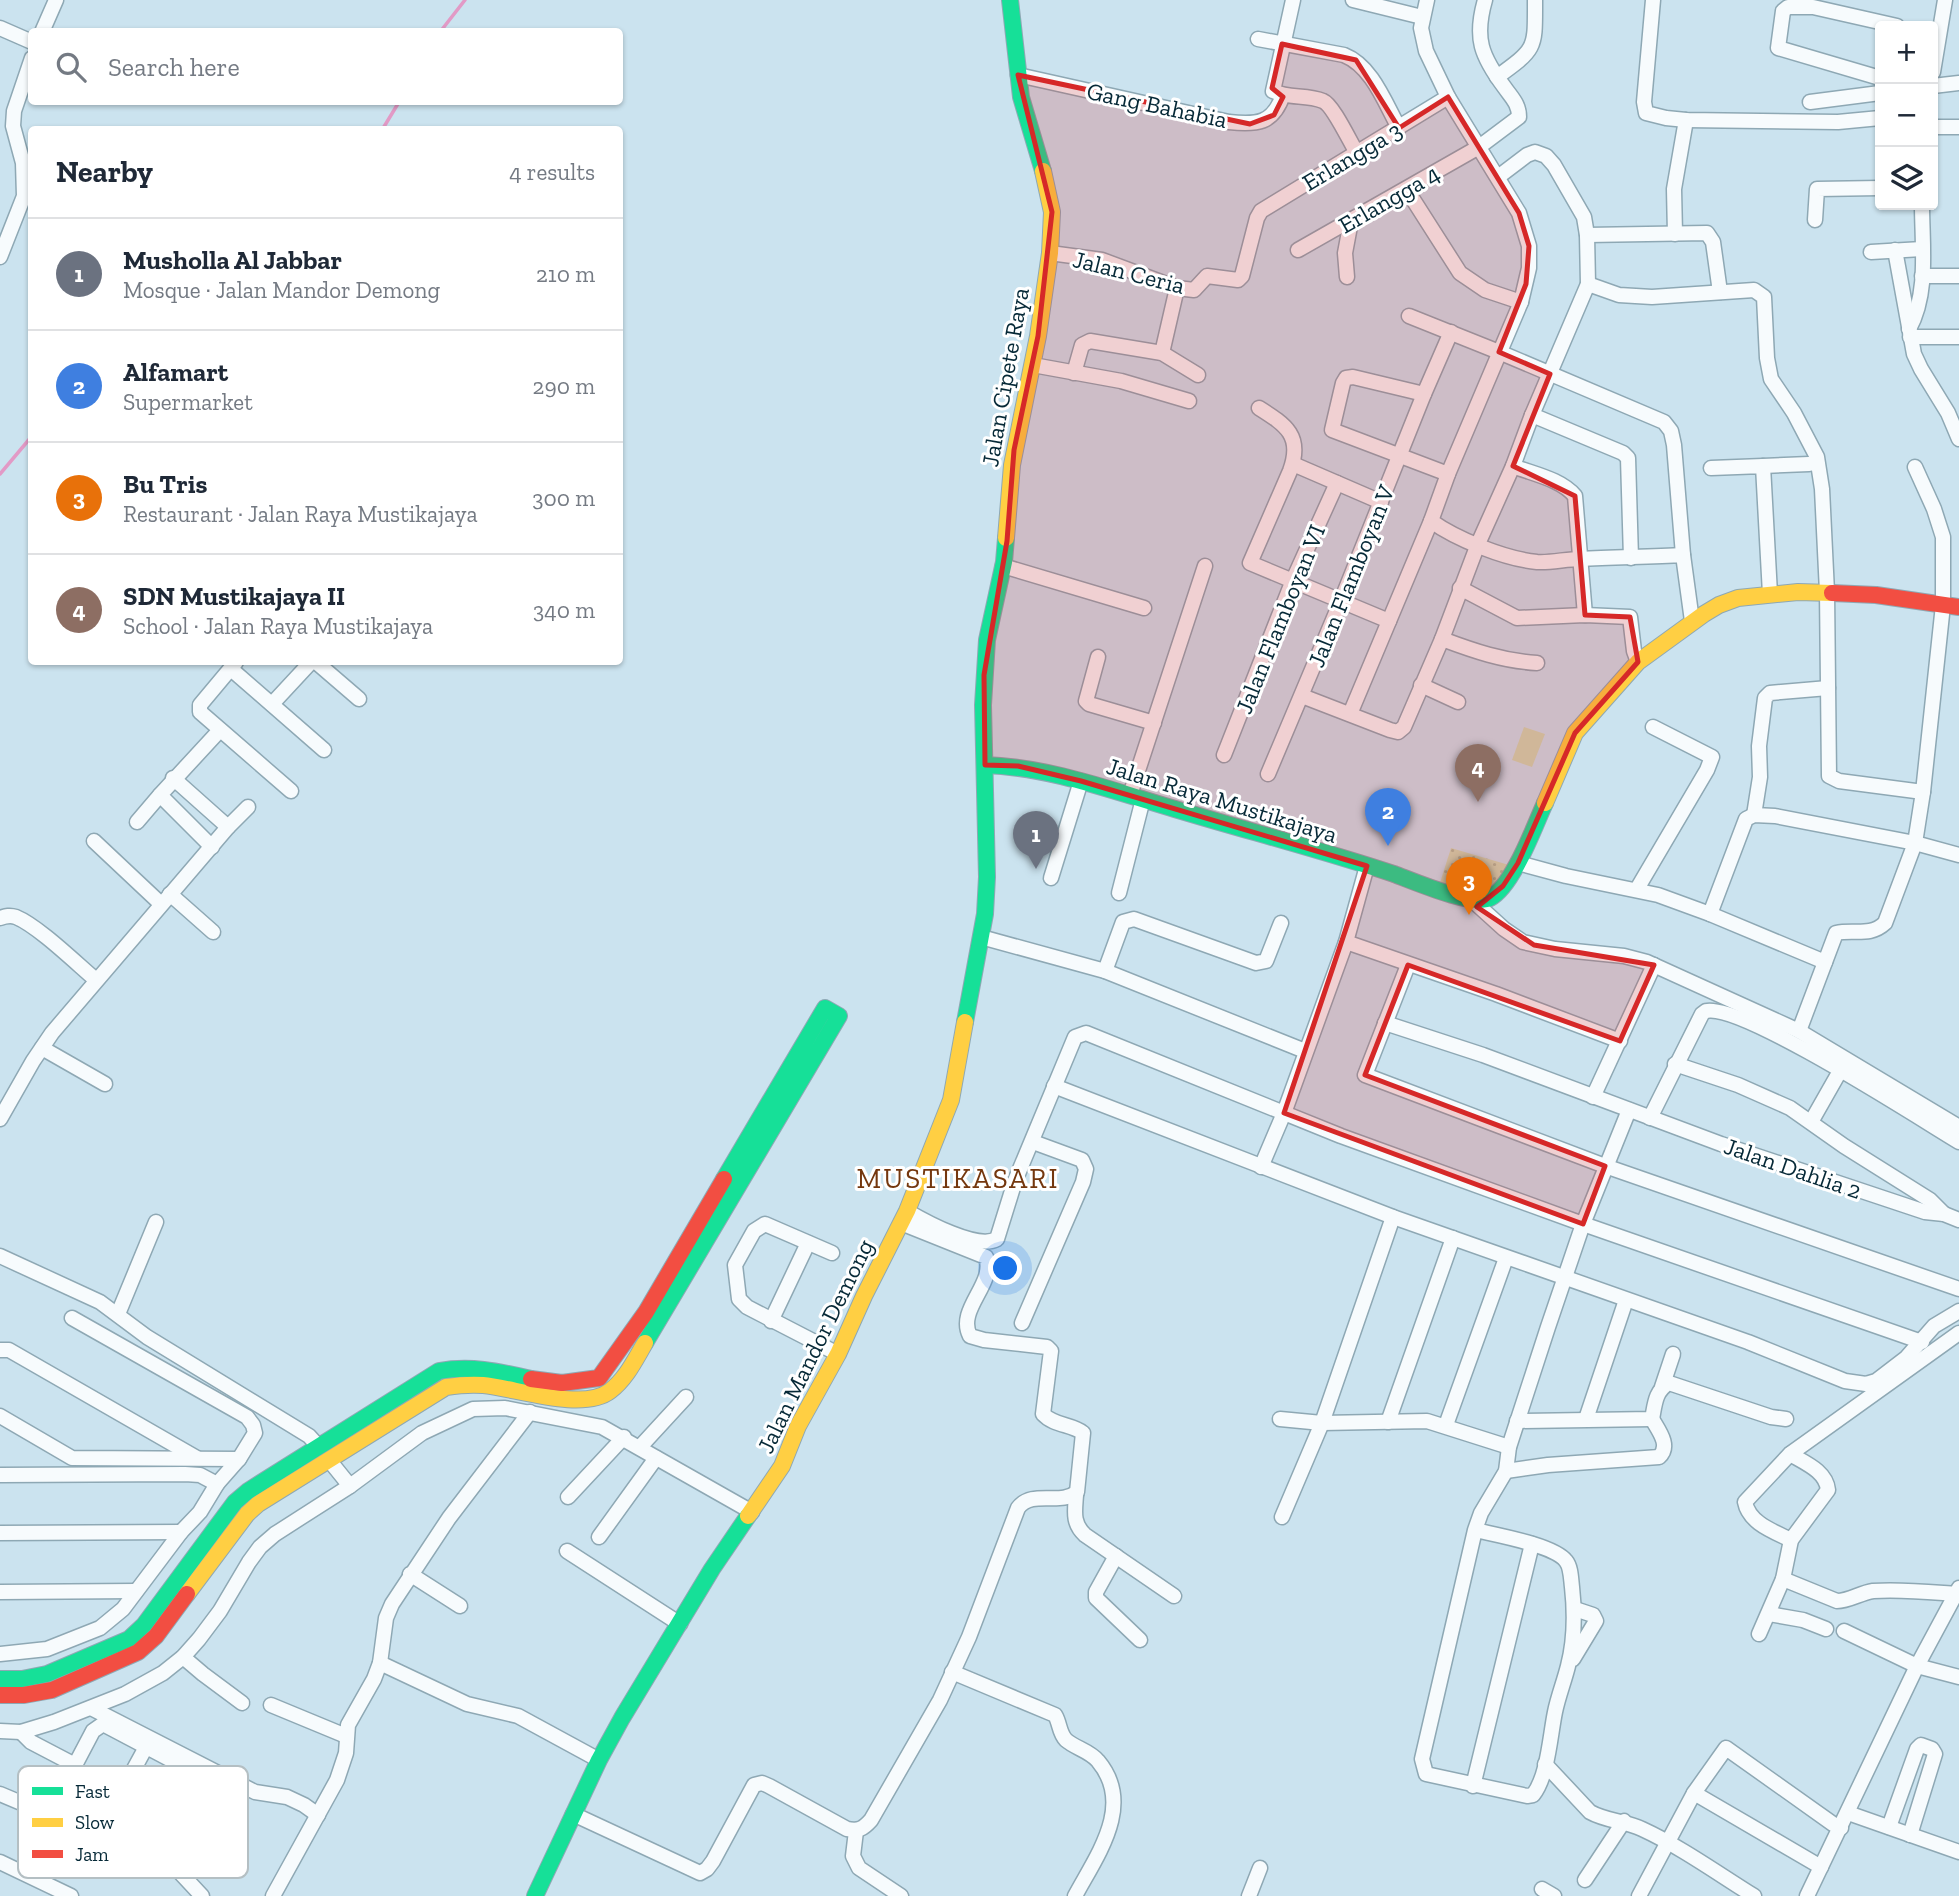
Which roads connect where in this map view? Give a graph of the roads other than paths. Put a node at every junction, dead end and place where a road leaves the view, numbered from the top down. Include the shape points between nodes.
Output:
1 (56, 0) edge
2 (1010, 0) edge
3 (1293, 0) edge
4 (1353, 0) edge
5 (1427, 0) edge
6 (1485, 0) edge
7 (1535, 0) edge
8 (1653, 0) edge
9 (1945, 0) edge
10 (1818, 3) edge
11 (1422, 17) junction
12 (1880, 21) edge
13 (1938, 27) edge
14 (0, 28) edge
15 (44, 28) edge
16 (1258, 39) dead end
17 (28, 40) edge
18 (1282, 44) junction
19 (28, 70) edge
20 (1018, 75) junction
21 (1497, 77) junction
22 (1875, 77) edge
23 (1959, 83) edge
24 (1938, 85) edge
25 (1875, 94) edge
26 (1283, 95) junction
27 (1448, 97) junction
28 (1810, 102) dead end
29 (1875, 118) edge
30 (1686, 120) junction
31 (1938, 127) edge
32 (1399, 128) junction
33 (1959, 128) edge
34 (1479, 147) junction
35 (1357, 153) junction
36 (1498, 177) junction
37 (1875, 188) edge
38 (1408, 190) junction
39 (1922, 210) edge
40 (1815, 220) dead end
41 (1351, 221) junction
42 (1675, 234) junction
43 (1587, 235) junction
44 (1923, 249) junction
45 (1298, 250) dead end
46 (1895, 250) junction
47 (1871, 252) dead end
48 (1050, 253) junction
49 (0, 257) edge
50 (1242, 275) joint
51 (1922, 276) junction
52 (1959, 276) edge
53 (1347, 277) dead end
54 (1588, 284) junction
55 (1177, 288) junction
56 (1720, 292) junction
57 (1521, 302) junction
58 (1409, 316) dead end
59 (1451, 332) junction
60 (1910, 337) junction
61 (1959, 337) edge
62 (1959, 346) edge
63 (1499, 352) junction
64 (1162, 353) junction
65 (1032, 365) junction
66 (1074, 373) junction
67 (1550, 374) junction
68 (1198, 375) dead end
69 (1423, 394) junction
70 (1189, 401) dead end
71 (1259, 408) dead end
72 (1954, 414) edge
73 (1532, 415) junction
74 (1959, 439) edge
75 (1400, 456) junction
76 (1293, 464) junction
77 (1809, 464) dead end
78 (1513, 466) junction
79 (1763, 466) junction
80 (1915, 467) dead end
81 (1711, 468) dead end
82 (1448, 474) junction
83 (1337, 483) junction
84 (1381, 502) junction
85 (1431, 521) junction
86 (1478, 544) junction
87 (1683, 555) junction
88 (1631, 558) junction
89 (1578, 559) junction
90 (1003, 566) junction
91 (1205, 566) dead end
92 (1293, 580) junction
93 (1460, 588) junction
94 (1827, 592) junction
95 (1770, 594) junction
96 (1342, 601) junction
97 (1951, 606) edge
98 (1144, 608) dead end
99 (1585, 615) junction
100 (1390, 621) junction
101 (1692, 621) junction
102 (1442, 639) junction
103 (1098, 657) dead end
104 (1637, 662) junction
105 (1537, 663) dead end
106 (234, 665) edge
107 (308, 665) edge
108 (319, 665) edge
109 (1421, 685) junction
110 (1828, 688) junction
111 (1302, 696) junction
112 (359, 699) dead end
113 (1458, 702) dead end
114 (272, 704) junction
115 (1350, 715) junction
116 (1154, 723) junction
117 (1653, 727) dead end
118 (220, 730) junction
119 (324, 750) dead end
120 (1224, 755) dead end
121 (985, 765) junction
122 (1268, 774) dead end
123 (173, 778) junction
124 (1081, 781) junction
125 (291, 791) dead end
126 (1923, 792) junction
127 (160, 795) junction
128 (1137, 797) junction
129 (248, 807) dead end
130 (1754, 815) junction
131 (137, 821) dead end
132 (228, 827) junction
133 (94, 841) dead end
134 (1915, 843) junction
135 (212, 846) junction
136 (1959, 855) edge
137 (1518, 863) junction
138 (1367, 866) junction
139 (1051, 878) dead end
140 (1637, 889) junction
141 (1119, 893) dead end
142 (166, 899) junction
143 (1472, 900) junction
144 (1710, 914) junction
145 (0, 918) edge
146 (1282, 923) dead end
147 (213, 932) dead end
148 (981, 937) junction
149 (1346, 942) junction
150 (1825, 962) junction
151 (1408, 965) junction
152 (1654, 965) junction
153 (1105, 971) junction
154 (96, 980) junction
155 (1385, 1023) junction
156 (1799, 1031) junction
157 (1620, 1041) junction
158 (42, 1048) junction
159 (1305, 1051) junction
160 (1675, 1064) junction
161 (1840, 1071) junction
162 (105, 1084) dead end
163 (1054, 1086) junction
164 (1593, 1097) junction
165 (1629, 1110) junction
166 (1284, 1113) junction
167 (1650, 1118) junction
168 (0, 1119) edge
169 (1811, 1122) junction
170 (1959, 1127) edge
171 (1033, 1142) junction
172 (1959, 1142) edge
173 (1605, 1166) junction
174 (1261, 1167) junction
175 (1944, 1214) junction
176 (904, 1217) junction
177 (1393, 1217) junction
178 (1959, 1220) edge
179 (156, 1222) dead end
180 (1583, 1224) junction
181 (1453, 1238) junction
182 (808, 1243) junction
183 (832, 1253) dead end
184 (0, 1256) edge
185 (1506, 1258) junction
186 (1565, 1277) junction
187 (1959, 1289) edge
188 (1626, 1300) junction
189 (1959, 1311) edge
190 (118, 1314) junction
191 (652, 1316) junction
192 (72, 1318) dead end
193 (771, 1321) junction
194 (1022, 1322) dead end
195 (1959, 1333) edge
196 (1922, 1342) junction
197 (0, 1350) edge
198 (838, 1354) junction
199 (1673, 1354) dead end
200 (1662, 1387) junction
201 (686, 1397) dead end
202 (530, 1412) junction
203 (0, 1416) edge
204 (1280, 1419) dead end
205 (1586, 1419) junction
206 (1652, 1419) junction
207 (1786, 1419) dead end
208 (1517, 1421) junction
209 (1322, 1423) junction
210 (1388, 1423) junction
211 (1446, 1425) junction
212 (624, 1437) junction
213 (640, 1447) junction
214 (1509, 1447) junction
215 (324, 1453) junction
216 (1790, 1454) junction
217 (72, 1458) junction
218 (656, 1458) junction
219 (199, 1459) junction
220 (239, 1459) junction
221 (1506, 1471) junction
222 (72, 1474) junction
223 (0, 1475) edge
224 (217, 1483) junction
225 (350, 1486) junction
226 (1076, 1495) junction
227 (568, 1497) dead end
228 (752, 1512) junction
229 (1282, 1517) dead end
230 (1475, 1530) junction
231 (181, 1532) junction
232 (0, 1533) edge
233 (599, 1537) dead end
234 (1791, 1541) junction
235 (1532, 1544) junction
236 (567, 1550) dead end
237 (1116, 1556) junction
238 (410, 1574) junction
239 (1783, 1578) junction
240 (136, 1591) junction
241 (1958, 1591) edge
242 (0, 1592) edge
243 (1174, 1596) dead end
244 (460, 1606) dead end
245 (1575, 1609) junction
246 (1769, 1614) junction
247 (157, 1621) junction
248 (680, 1624) junction
249 (1826, 1629) dead end
250 (1844, 1631) dead end
251 (1759, 1634) dead end
252 (1140, 1640) dead end
253 (0, 1654) edge
254 (183, 1657) junction
255 (380, 1663) junction
256 (1568, 1666) junction
257 (1917, 1666) junction
258 (953, 1672) junction
259 (1959, 1677) edge
260 (0, 1679) edge
261 (0, 1695) edge
262 (242, 1703) dead end
263 (271, 1705) dead end
264 (91, 1708) junction
265 (0, 1731) edge
266 (21, 1732) junction
267 (346, 1736) junction
268 (146, 1747) junction
269 (599, 1760) junction
270 (1545, 1764) junction
271 (75, 1765) joint
272 (136, 1766) edge
273 (182, 1766) edge
274 (204, 1766) edge
275 (1474, 1786) junction
276 (248, 1788) edge
277 (1694, 1793) junction
278 (0, 1794) edge
279 (18, 1802) edge
280 (1848, 1813) junction
281 (573, 1814) junction
282 (318, 1815) junction
283 (1624, 1821) junction
284 (1837, 1826) junction
285 (1889, 1827) junction
286 (856, 1831) junction
287 (1910, 1835) junction
288 (1667, 1841) junction
289 (1959, 1852) edge
290 (0, 1862) edge
291 (1817, 1865) junction
292 (1260, 1868) dead end
293 (18, 1871) edge
294 (33, 1878) edge
295 (185, 1878) edge
296 (1586, 1880) dead end
297 (884, 1891) edge
298 (71, 1896) edge
299 (202, 1896) edge
300 (273, 1896) edge
301 (535, 1896) edge
302 (901, 1896) edge
303 (1075, 1896) edge
304 (1249, 1896) edge
305 (1639, 1896) edge
306 (1754, 1896) edge
307 (1807, 1896) edge

1 - 15 street
2 - 20 main road, Jalan Cipete Raya
3 - 18 street
4 - 11 street
5 - 11 street
6 - 21 street via 1479,20 1480,42
7 - 21 street via 1533,45
8 - 30 street via 1644,108 1650,115
9 - 13 street
10 - 12 street
10 - 22 street via 1783,11 1778,48
11 - 27 street via 1426,51
14 - 17 street
16 - 18 street
18 - 26 street via 1272,88
18 - 32 street via 1356,60
19 - 49 street via 13,126 23,163 24,196
20 - 26 street, Gang Bahabia via 1250,124 1274,114
20 - 48 main road, Jalan Cipete Raya via 1051,200
21 - 34 street, Erlangga 4 via 1519,107 1519,117
23 - 24 street
25 - 28 street
26 - 35 street via 1328,104
27 - 32 street, Erlangga 3
27 - 34 street
29 - 30 street
30 - 42 street via 1674,190
31 - 33 street
32 - 35 street, Erlangga 3
34 - 36 street
34 - 38 street, Erlangga 4
35 - 50 street, Erlangga 3 via 1261,211
36 - 43 street via 1527,155 1546,156 1580,209
36 - 57 street via 1519,213 1529,246
37 - 40 street via 1817,189
38 - 41 street, Erlangga 4
38 - 57 street via 1460,273 1485,290
39 - 44 street
41 - 45 street, Erlangga 4
41 - 53 street via 1345,253
42 - 43 street
42 - 56 street via 1710,236
43 - 54 street
44 - 46 street
44 - 51 street
46 - 47 street
46 - 60 street
48 - 55 street, Jalan Ceria via 1102,260
48 - 65 main road, Jalan Cipete Raya
50 - 55 street, Jalan Ceria via 1236,281 1207,276 1194,290
51 - 52 street
51 - 60 street
54 - 56 street via 1627,295
54 - 67 street
55 - 64 street
56 - 94 street via 1754,290 1764,296 1771,379 1817,457
57 - 63 street
58 - 59 street
59 - 63 street
59 - 69 street, Jalan Flamboyan V
60 - 61 street
60 - 62 street
60 - 72 street via 1921,369
63 - 67 street
63 - 82 street
64 - 66 street via 1087,341
64 - 68 street
65 - 66 street
65 - 90 main road, Jalan Cipete Raya via 1012,465
66 - 70 street
67 - 73 street
67 - 87 street via 1664,422 1671,431
69 - 75 street, Jalan Flamboyan V
69 - 75 street via 1353,377 1343,383 1332,430
71 - 76 street via 1286,425 1294,441
72 - 74 street
73 - 78 street
73 - 88 street via 1628,458
75 - 82 street
75 - 84 street, Jalan Flamboyan V
76 - 83 street
76 - 92 street via 1250,563
77 - 79 street
78 - 86 street
78 - 89 street via 1569,489 1575,496
79 - 81 street
79 - 95 street
80 - 97 street via 1943,537
82 - 85 street
83 - 84 street
83 - 92 street, Jalan Flamboyan VI
84 - 96 street, Jalan Flamboyan V
85 - 86 street
85 - 100 street
86 - 89 street via 1527,561
86 - 93 street
87 - 88 street
87 - 101 street
88 - 89 street
89 - 99 street
90 - 98 street
90 - 121 main road, Jalan Cipete Raya via 987,640
91 - 116 street
92 - 96 street
92 - 120 street, Jalan Flamboyan VI
93 - 99 street via 1517,618
93 - 102 street
94 - 95 main road
94 - 97 main road via 1876,594
94 - 110 street
95 - 101 main road via 1738,598
96 - 100 street
96 - 111 street, Jalan Flamboyan V
97 - 126 street
99 - 104 street via 1630,617
100 - 115 street
101 - 104 main road
102 - 105 street via 1491,657
102 - 109 street
103 - 116 street via 1086,701
104 - 137 main road via 1575,733
106 - 114 street
106 - 118 street via 199,708
107 - 114 street
108 - 112 street
109 - 113 street
109 - 115 street, Jalan Flamboyan V via 1405,727 1398,732
110 - 126 street via 1829,776
110 - 130 street via 1770,693 1765,698
111 - 115 street, Jalan Flamboyan V
111 - 122 street, Jalan Flamboyan V
114 - 119 street
116 - 128 street
117 - 140 street via 1712,757
118 - 123 street
118 - 125 street
121 - 124 main road, Jalan Raya Mustikajaya via 1018,766
121 - 148 main road, Jalan Mandor Demong via 987,877
123 - 127 street
123 - 132 street
124 - 128 main road, Jalan Raya Mustikajaya
124 - 139 street
126 - 134 street
127 - 131 street
127 - 135 street
128 - 138 main road, Jalan Raya Mustikajaya
128 - 141 street
129 - 132 street
130 - 134 street
130 - 144 street via 1745,819
132 - 135 street
133 - 142 street
134 - 136 street
134 - 150 street via 1885,923 1877,931 1836,933
135 - 142 street
137 - 140 street
137 - 143 main road via 1496,894
138 - 143 main road, Jalan Raya Mustikajaya
138 - 149 street
140 - 144 street
142 - 147 street
142 - 154 street
143 - 152 street via 1523,942 1624,956
144 - 150 street
145 - 154 street via 17,917
146 - 153 street via 1266,961 1256,963 1128,919
148 - 153 street
148 - 176 main road, Jalan Mandor Demong via 951,1100
149 - 151 street
149 - 159 street
150 - 156 street
151 - 155 street
151 - 157 street
152 - 156 street
152 - 157 street
153 - 159 street
154 - 158 street
155 - 164 street, Jalan Dahlia 2
155 - 173 street via 1365,1074
156 - 170 street
157 - 164 street
158 - 162 street
158 - 168 street
159 - 166 street
160 - 161 street via 1702,1014 1710,1009 1762,1027
160 - 167 street
160 - 169 street via 1771,1098
161 - 169 street
161 - 172 street
163 - 166 street via 1075,1037 1086,1033
163 - 171 street
163 - 174 street
164 - 165 street, Jalan Dahlia 2
165 - 167 street, Jalan Dahlia 2
165 - 173 street
166 - 174 street
166 - 180 street
167 - 175 street, Jalan Dahlia 2 via 1925,1212
169 - 175 street via 1930,1200
171 - 176 street via 997,1239 984,1243
171 - 194 street via 1083,1160 1086,1169
173 - 180 street
173 - 187 street
174 - 177 street
175 - 178 street, Jalan Dahlia 2
176 - 198 main road, Jalan Mandor Demong
176 - 226 street via 986,1257 987,1270 966,1321 970,1336 1051,1351 1043,1414 1083,1433
177 - 181 street
177 - 209 street
179 - 190 street
180 - 186 street
180 - 196 street
181 - 185 street
181 - 210 street
182 - 183 street
182 - 193 street
182 - 193 street via 769,1225 760,1226 735,1265 739,1299
184 - 190 street
185 - 186 street
185 - 211 street
186 - 188 street
186 - 208 street
188 - 196 street via 1855,1383 1876,1381
188 - 205 street
189 - 196 street via 1934,1326
190 - 215 street via 147,1337 309,1436
191 - 191 main road via 825,1008 839,1016
191 - 215 main road via 627,1373 607,1393 580,1399 547,1398 484,1384 458,1384
192 - 220 street via 247,1416 255,1433
193 - 198 street
195 - 216 street
197 - 219 street via 9,1350
198 - 228 main road, Jalan Mandor Demong via 798,1426 782,1466
199 - 200 street
200 - 206 street
200 - 207 street via 1679,1384
201 - 213 street
202 - 212 street via 594,1424
202 - 225 street via 472,1409 422,1433
202 - 238 street
203 - 217 street
204 - 209 street
205 - 206 street
205 - 208 street
206 - 221 street via 1665,1445 1659,1457
208 - 214 street
209 - 210 street
209 - 229 street
210 - 211 street
211 - 214 street
212 - 213 street
212 - 227 street
213 - 218 street
214 - 221 street
215 - 225 street
215 - 247 main road via 247,1514
216 - 234 street via 1815,1468 1828,1490
216 - 234 street via 1745,1502 1756,1521
217 - 219 street
217 - 222 street
218 - 228 street
218 - 233 street
219 - 220 street
220 - 224 street
221 - 230 street
222 - 223 street
222 - 224 street via 185,1474
224 - 231 street
225 - 254 street via 260,1547 220,1611
226 - 237 street via 1077,1527
226 - 258 street via 1023,1502
228 - 248 main road, Jalan Mandor Demong
230 - 235 street
230 - 275 street via 1422,1759 1426,1774
231 - 232 street
231 - 240 street
234 - 239 street
235 - 245 street via 1567,1562
235 - 275 street
236 - 248 street
237 - 243 street
237 - 252 street via 1096,1598
238 - 244 street
238 - 255 street via 386,1618
239 - 241 street via 1837,1601 1878,1591
239 - 246 street
240 - 242 street
240 - 253 street via 100,1629 47,1649
241 - 257 street
245 - 256 street
245 - 256 street via 1596,1621
246 - 249 street
246 - 251 street
247 - 260 main road via 129,1639 47,1674
247 - 261 main road via 138,1652 52,1690
248 - 269 main road, Jalan Mandor Demong
250 - 257 street
254 - 262 street
254 - 264 street via 146,1684
255 - 267 street
255 - 269 street via 467,1704 518,1716
256 - 270 street
257 - 259 street
257 - 280 street
258 - 286 street via 872,1820
258 - 303 street via 1055,1715 1065,1739 1096,1758 1109,1775 1115,1807 1108,1834
263 - 267 street
264 - 266 street
264 - 274 street
265 - 266 street
266 - 271 street
267 - 282 street via 337,1780
268 - 271 street via 103,1724 93,1731
268 - 272 street
268 - 273 street
269 - 281 main road, Jalan Mandor Demong
270 - 275 street via 1533,1795
270 - 283 street via 1590,1812
276 - 282 street via 287,1797
277 - 284 street via 1722,1749 1729,1748
277 - 288 street
277 - 291 street
278 - 279 street
280 - 284 street
280 - 285 street
281 - 286 street via 700,1872 713,1861 754,1785 769,1786
281 - 301 main road, Jalan Mandor Demong
282 - 300 street
283 - 288 street
283 - 296 street
284 - 291 street
285 - 287 street
285 - 287 street via 1917,1749 1921,1745 1932,1749 1935,1754
286 - 297 street via 855,1862
287 - 289 street
288 - 305 street
288 - 306 street
290 - 293 street
291 - 307 street
292 - 304 street
294 - 298 street
295 - 299 street
297 - 302 street

